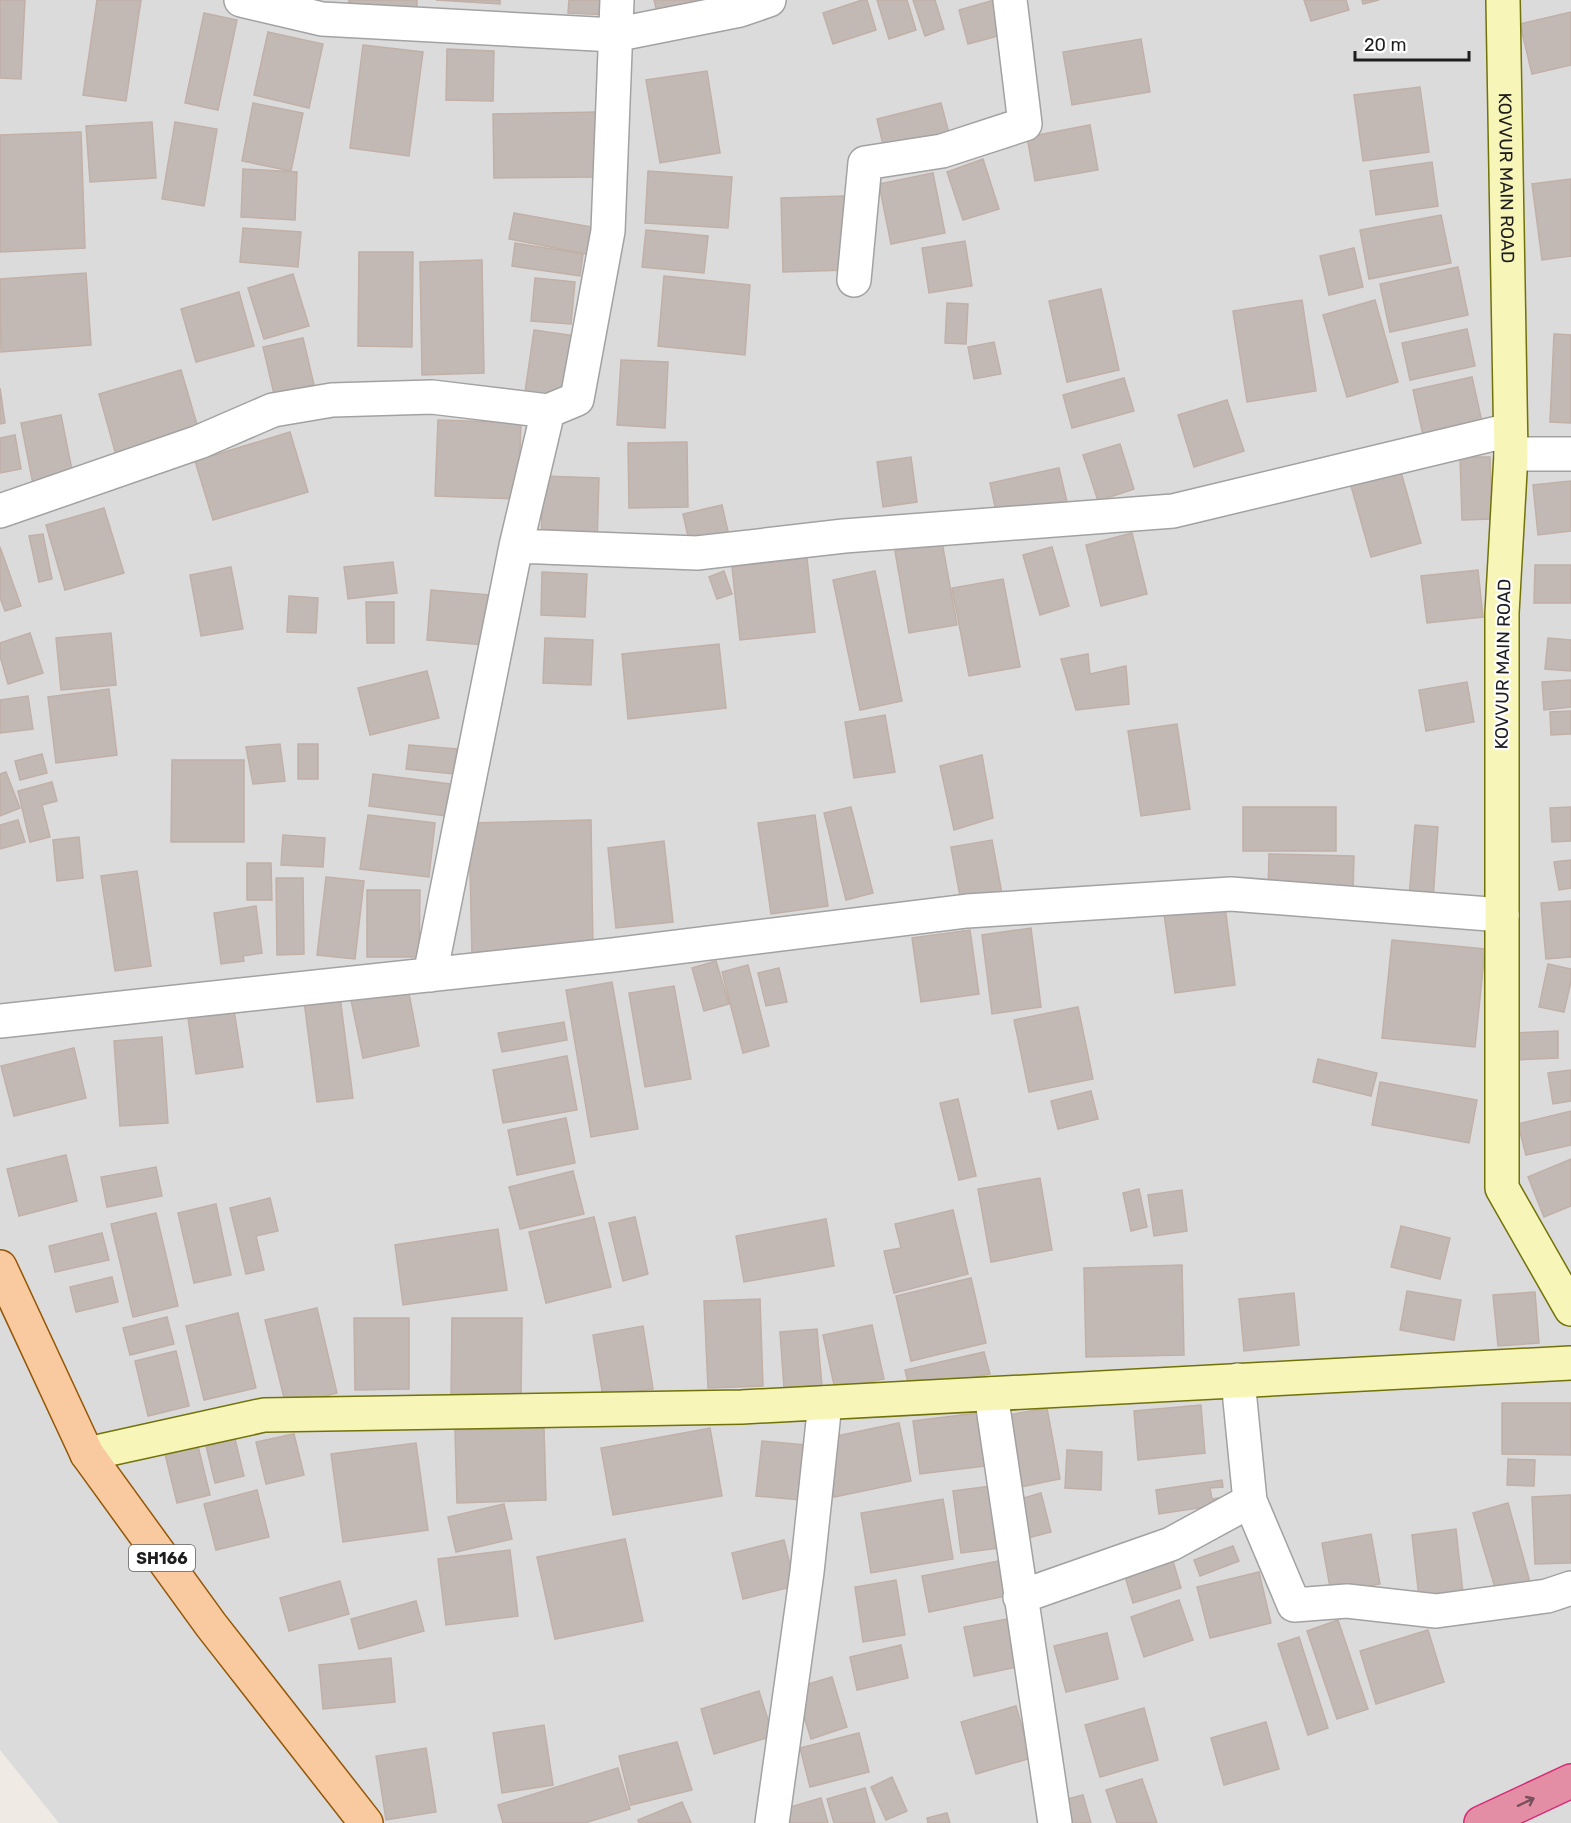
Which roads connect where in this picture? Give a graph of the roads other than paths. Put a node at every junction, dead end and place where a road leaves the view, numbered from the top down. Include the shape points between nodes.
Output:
1 (241, 0) edge
2 (617, 0) edge
3 (769, 0) edge
4 (1010, 0) edge
5 (1503, 0) edge
6 (614, 35) junction
7 (855, 280) dead end
8 (548, 411) junction
9 (1510, 442) junction
10 (1571, 454) edge
11 (0, 511) edge
12 (516, 546) junction
13 (1502, 915) junction
14 (430, 975) junction
15 (0, 1021) edge
16 (0, 1267) edge
17 (1571, 1309) edge
18 (1571, 1363) edge
19 (1238, 1380) junction
20 (991, 1394) junction
21 (825, 1403) junction
22 (87, 1454) junction
23 (1250, 1501) junction
24 (1571, 1588) edge
25 (1020, 1597) junction
26 (1571, 1781) edge
27 (366, 1823) edge
28 (771, 1823) edge
29 (1054, 1823) edge
30 (1480, 1823) edge

1 - 6 street via 322,20
2 - 6 street
3 - 6 street via 740,10
4 - 7 street via 1025,124 942,151 864,163
5 - 9 main road, KOVVUR MAIN ROAD
6 - 8 street via 608,231 577,399
8 - 11 street via 432,397 332,400 273,410 199,442
8 - 12 street
9 - 10 street
9 - 12 street via 1173,511 844,536 697,554
9 - 13 main road, KOVVUR MAIN ROAD via 1502,613
12 - 14 street
13 - 14 street via 1231,894 967,911
13 - 17 main road, KOVVUR MAIN ROAD via 1502,1188
14 - 15 street
16 - 22 main road, SH166
18 - 19 main road
19 - 20 main road
19 - 23 street
20 - 21 main road
20 - 25 street
21 - 22 main road via 264,1415
21 - 28 street via 807,1572
22 - 27 main road, SH166 via 211,1626
23 - 24 street via 1294,1605 1347,1601 1436,1611 1547,1596
23 - 25 street via 1171,1544
25 - 29 street
30 -> 26 highway

